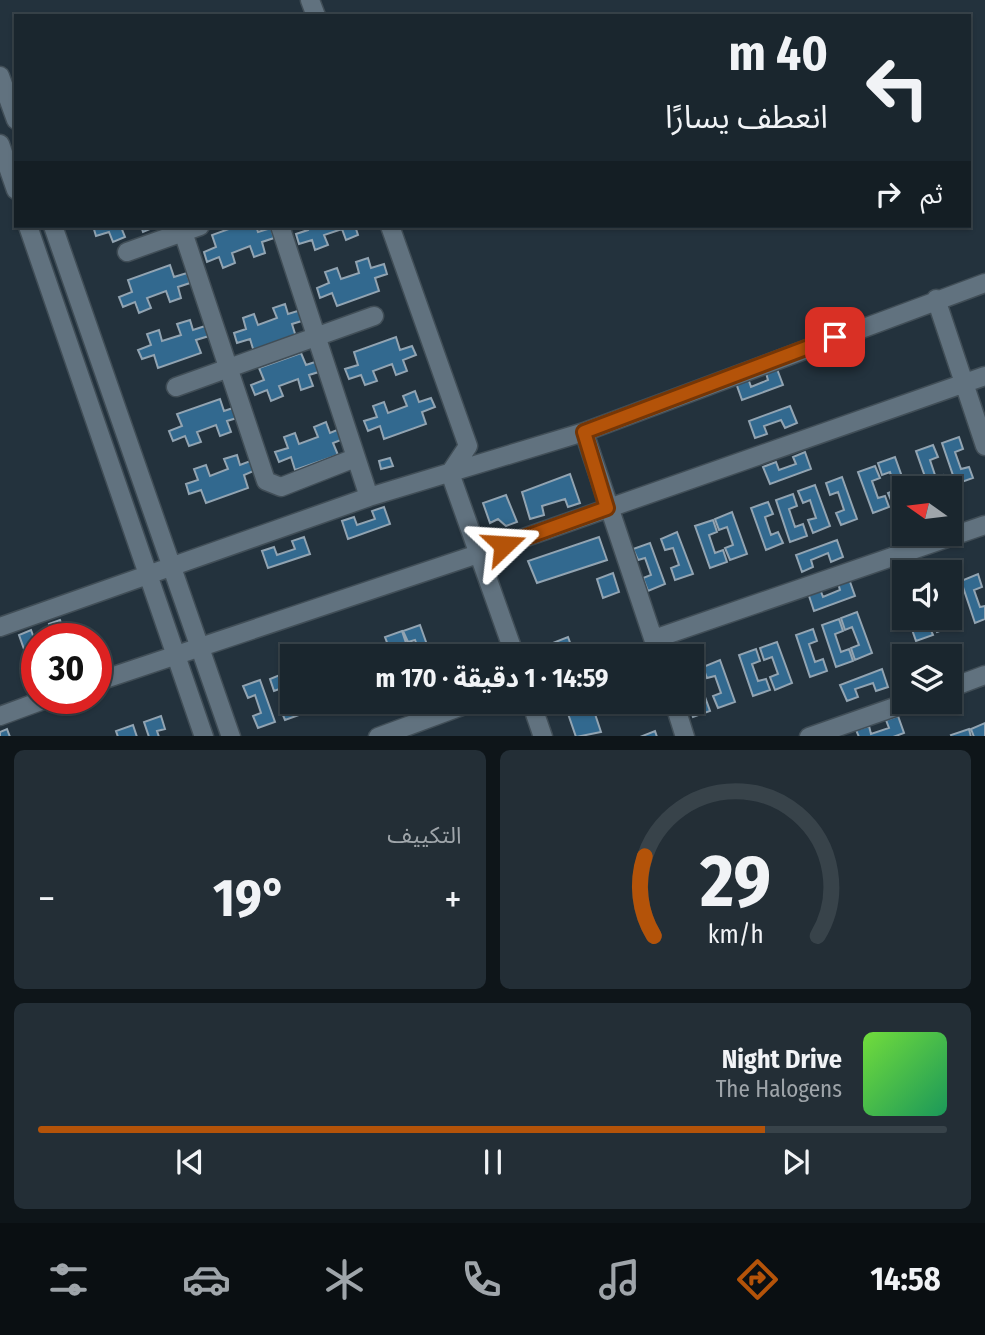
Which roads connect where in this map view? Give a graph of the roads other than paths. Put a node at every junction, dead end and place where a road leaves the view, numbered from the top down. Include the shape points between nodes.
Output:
1 (0, 76) edge
2 (14, 114) edge
3 (0, 144) edge
4 (14, 184) edge
5 (29, 228) edge
6 (54, 228) edge
7 (194, 228) edge
8 (281, 228) edge
9 (391, 228) edge
10 (183, 232) junction
11 (127, 251) dead end
12 (985, 283) edge
13 (936, 299) junction
14 (374, 316) dead end
15 (318, 338) junction
16 (226, 368) junction
17 (985, 376) edge
18 (965, 383) junction
19 (176, 387) dead end
20 (584, 432) junction
21 (985, 446) edge
22 (355, 458) junction
23 (450, 473) junction
24 (369, 497) junction
25 (607, 508) junction
26 (985, 525) edge
27 (478, 554) junction
28 (174, 567) junction
29 (148, 576) junction
30 (0, 627) edge
31 (511, 644) edge
32 (656, 644) edge
33 (668, 644) edge
34 (202, 646) junction
35 (177, 653) junction
36 (112, 676) edge
37 (985, 676) edge
38 (962, 684) edge
39 (21, 708) edge
40 (892, 708) edge
41 (440, 714) edge
42 (535, 714) edge
43 (678, 714) edge
44 (0, 716) edge
45 (204, 736) edge
46 (231, 736) edge
47 (381, 736) edge
48 (544, 736) edge
49 (685, 736) edge
50 (812, 736) edge

1 - 2 street
3 - 4 street
5 - 29 street
6 - 28 street
7 - 10 street
8 - 15 street
9 - 23 street via 468,446
10 - 11 street
10 - 16 street
12 - 13 street
13 - 18 street
13 - 20 street
14 - 15 street
15 - 16 street
15 - 22 street
16 - 19 street
16 - 22 street via 270,485 281,486
17 - 18 street
18 - 21 street
18 - 25 street
20 - 23 street
20 - 25 street
22 - 24 street
23 - 24 street
23 - 27 street
24 - 28 street
25 - 27 street
25 - 32 street
26 - 33 street
27 - 31 street
27 - 34 street
28 - 29 street
28 - 34 street
29 - 30 street
29 - 35 street
34 - 35 street
34 - 46 street
35 - 36 street
35 - 45 street
37 - 38 street
39 - 44 street
40 - 50 street
41 - 47 street
42 - 48 street
43 - 49 street

